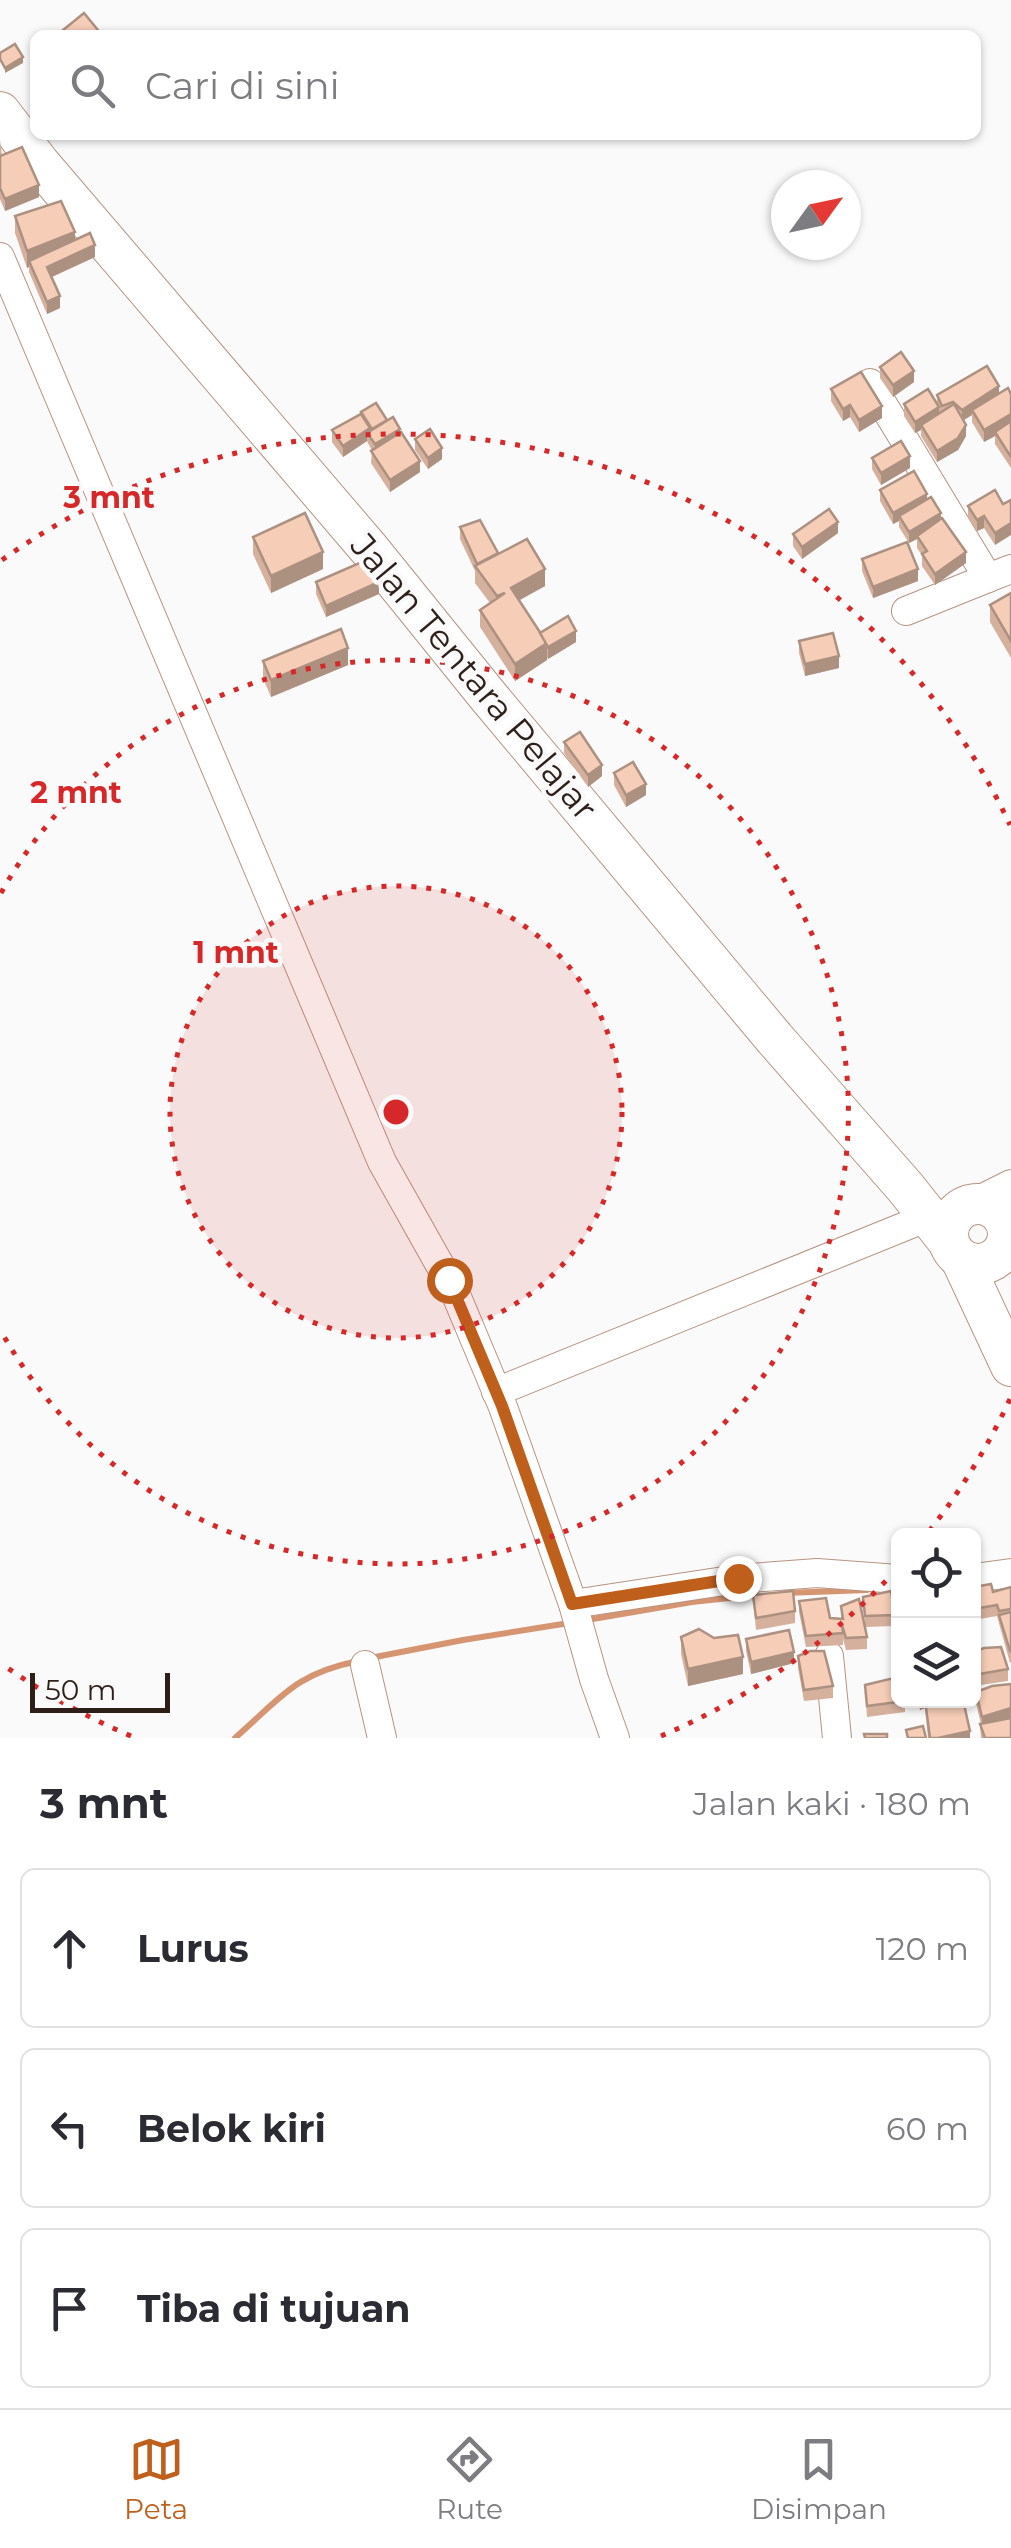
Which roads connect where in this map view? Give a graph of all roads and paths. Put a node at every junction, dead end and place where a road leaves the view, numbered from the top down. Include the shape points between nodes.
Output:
1 (0, 112) edge
2 (0, 257) edge
3 (870, 383) edge
4 (999, 574) edge
5 (906, 610) dead end
6 (1011, 1184) edge
7 (946, 1219) junction
8 (1008, 1246) edge
9 (1011, 1366) edge
10 (496, 1392) junction
11 (1011, 1573) edge
12 (981, 1577) edge
13 (891, 1578) edge
14 (577, 1619) junction
15 (828, 1656) edge
16 (364, 1665) dead end
17 (382, 1738) edge
18 (615, 1738) edge
19 (836, 1738) edge

1 - 7 highway, Jalan Tentara Pelajar via 775,1040
2 - 10 street via 382,1162 454,1290
3 - 4 street
4 - 5 street
6 - 7 street
7 - 8 highway via 979,1264
7 - 8 highway via 992,1207 1006,1222
7 - 9 highway, Jalan Tentara Pelajar
7 - 10 street
10 - 14 street
11 - 12 street
13 - 14 street via 816,1572 738,1578
14 - 18 street
15 - 19 street
16 - 17 street

